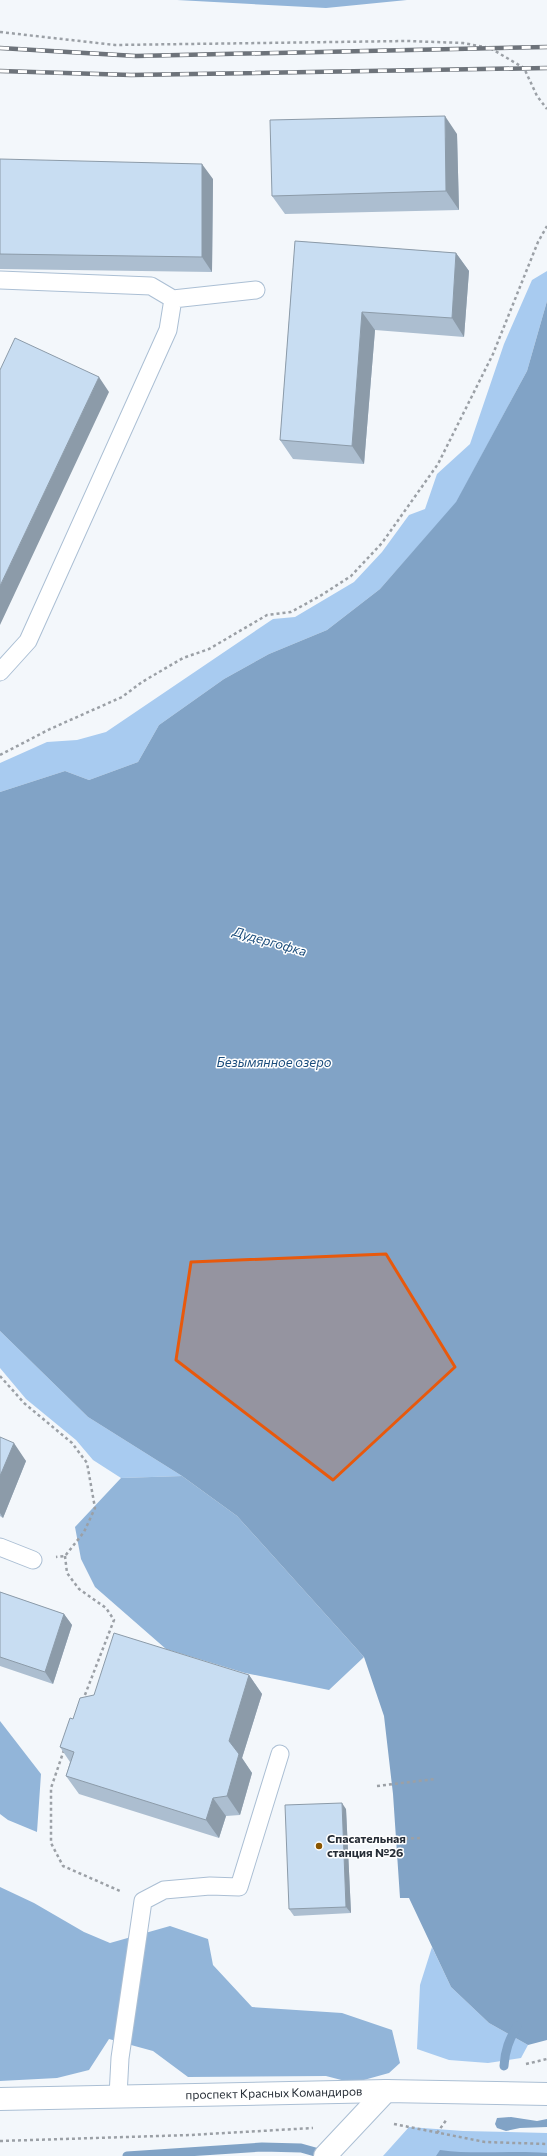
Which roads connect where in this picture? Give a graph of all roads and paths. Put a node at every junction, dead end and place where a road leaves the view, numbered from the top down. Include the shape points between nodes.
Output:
1 (0, 32) edge
2 (547, 109) edge
3 (547, 226) edge
4 (0, 280) edge
5 (256, 290) dead end
6 (173, 300) junction
7 (0, 672) edge
8 (0, 755) edge
9 (0, 1376) edge
10 (0, 1547) edge
11 (65, 1556) junction
12 (32, 1560) joint
13 (80, 1707) edge
14 (66, 1743) edge
15 (280, 1754) dead end
16 (435, 1778) dead end
17 (377, 1786) dead end
18 (423, 1838) dead end
19 (388, 1839) dead end
20 (143, 1901) junction
21 (386, 2091) junction
22 (547, 2094) edge
23 (118, 2096) junction
24 (0, 2098) edge
25 (352, 2126) junction
26 (0, 2141) edge
27 (547, 2144) edge
28 (325, 2156) edge

1 - 2 path via 115,45 407,41 463,43 490,48 524,68 537,96
3 - 8 path via 538,242 493,354 438,464 382,543 350,576 291,612 267,615 209,649 183,658 122,697
4 - 6 lane via 151,286
5 - 6 lane
6 - 7 lane via 168,330 28,641
9 - 11 path via 24,1403 72,1443 87,1463 95,1508 84,1532
10 - 12 lane
11 - 12 path
11 - 13 path via 67,1573 75,1584 106,1608 114,1620
14 - 20 path via 51,1788 51,1844 63,1866
15 - 20 lane via 239,1887 210,1886 164,1890
16 - 17 path
18 - 19 path
20 - 23 lane via 120,2058
21 - 22 street, проспект Красных Командиров
21 - 23 street, проспект Красных Командиров
21 - 25 street
23 - 24 street, проспект Красных Командиров
25 - 26 path via 190,2135
25 - 27 path via 389,2123 485,2142
25 - 28 street

